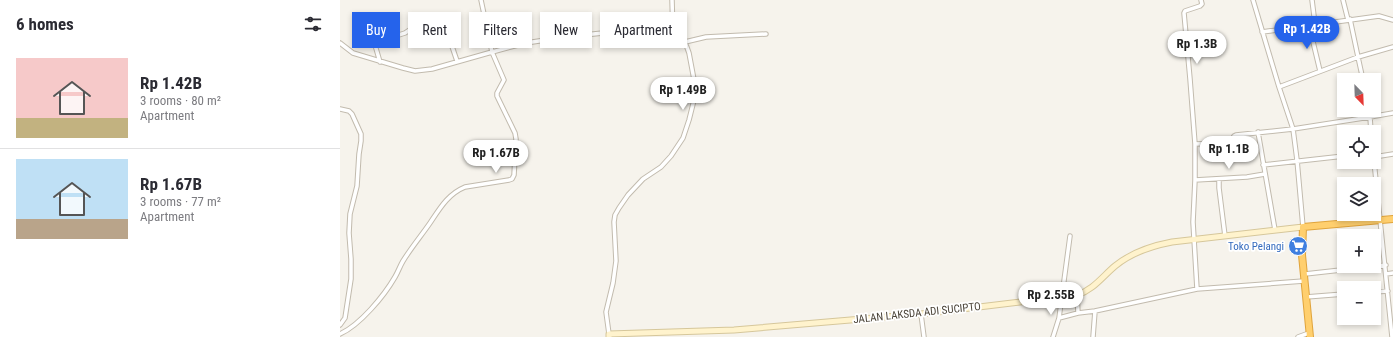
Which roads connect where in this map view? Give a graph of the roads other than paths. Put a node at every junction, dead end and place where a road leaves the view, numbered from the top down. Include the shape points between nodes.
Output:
1 (481, 0) edge
2 (672, 0) edge
3 (1201, 0) edge
4 (1253, 0) edge
5 (1312, 0) edge
6 (1343, 0) edge
7 (673, 12) edge
8 (1349, 20) junction
9 (1393, 20) edge
10 (1315, 24) junction
11 (1309, 25) junction
12 (1262, 32) junction
13 (600, 33) edge
14 (766, 34) dead end
15 (687, 42) edge
16 (340, 43) edge
17 (687, 46) edge
18 (1393, 47) edge
19 (492, 52) junction
20 (1358, 57) junction
21 (457, 61) junction
22 (380, 62) junction
23 (1320, 71) junction
24 (1361, 73) edge
25 (1279, 87) junction
26 (340, 109) edge
27 (1393, 113) edge
28 (1381, 115) edge
29 (1370, 117) joint
30 (1371, 125) edge
31 (1293, 129) junction
32 (1258, 132) junction
33 (1195, 144) junction
34 (1393, 154) edge
35 (1381, 156) edge
36 (1337, 157) edge
37 (1297, 160) junction
38 (1263, 165) junction
39 (1265, 174) junction
40 (1219, 179) junction
41 (1195, 180) junction
42 (1381, 219) edge
43 (1393, 219) edge
44 (1361, 221) edge
45 (1380, 221) edge
46 (1303, 227) junction
47 (1275, 230) junction
48 (1070, 236) dead end
49 (1225, 236) junction
50 (1193, 240) junction
51 (1386, 265) junction
52 (1393, 273) edge
53 (1386, 274) junction
54 (1304, 277) junction
55 (1197, 289) junction
56 (1381, 292) edge
57 (1388, 293) junction
58 (1337, 295) edge
59 (1393, 295) edge
60 (1076, 296) junction
61 (1062, 297) junction
62 (1306, 297) junction
63 (1095, 311) junction
64 (1078, 313) junction
65 (921, 314) junction
66 (1058, 318) junction
67 (340, 325) edge
68 (340, 334) edge
69 (1309, 335) edge
70 (609, 336) edge
71 (924, 337) edge
72 (1052, 337) edge
73 (1093, 337) edge
74 (1298, 337) edge
75 (1392, 337) edge

1 - 19 street
2 - 7 street
3 - 33 street via 1200,6 1184,12
4 - 12 street
5 - 10 street
6 - 8 street
8 - 9 street via 1379,16
8 - 10 street
8 - 20 street
10 - 11 street
11 - 12 street
11 - 23 street
12 - 25 street
13 - 19 street via 565,37
14 - 15 street
16 - 22 street via 353,53
17 - 70 street via 695,85 690,120 683,138 661,167 643,179 628,195 615,215 616,261 606,312
18 - 20 street
19 - 21 street
19 - 68 street via 504,80 497,96 516,139 512,179 466,187 448,197 385,292 360,319
20 - 23 street
20 - 24 street
21 - 22 street via 432,69 415,70
21 - 22 street via 442,20 377,42 375,45
23 - 25 street
25 - 31 street
26 - 67 street via 352,114 361,134 357,186 350,214 351,279 345,318
27 - 28 street
29 - 30 street
29 - 31 street
31 - 32 street
31 - 37 street
32 - 33 street via 1236,135 1231,142
32 - 38 street
33 - 41 street
34 - 35 street
36 - 37 street
37 - 38 street
37 - 46 street
38 - 39 street
39 - 40 street
39 - 47 street
40 - 41 street
40 - 49 street
41 - 50 street
42 - 43 highway
44 - 46 highway
45 - 51 street
46 - 47 street, JALAN LAKSDA ADI SUCIPTO
46 - 54 highway
47 - 49 street, JALAN LAKSDA ADI SUCIPTO
48 - 61 street
49 - 50 street, JALAN LAKSDA ADI SUCIPTO
50 - 55 street
50 - 60 street, JALAN LAKSDA ADI SUCIPTO via 1140,250 1115,266 1090,290
51 - 53 street
51 - 54 street
52 - 53 street
53 - 57 street
54 - 55 street
54 - 62 highway
55 - 63 street
56 - 57 street
57 - 59 street
57 - 75 street
58 - 62 street
60 - 61 street, JALAN LAKSDA ADI SUCIPTO
60 - 64 street
61 - 65 street, JALAN LAKSDA ADI SUCIPTO
61 - 66 street
62 - 69 highway
63 - 64 street
63 - 73 street
64 - 66 street
65 - 70 street, JALAN LAKSDA ADI SUCIPTO via 734,330
65 - 71 street
66 - 72 street
69 - 74 street

